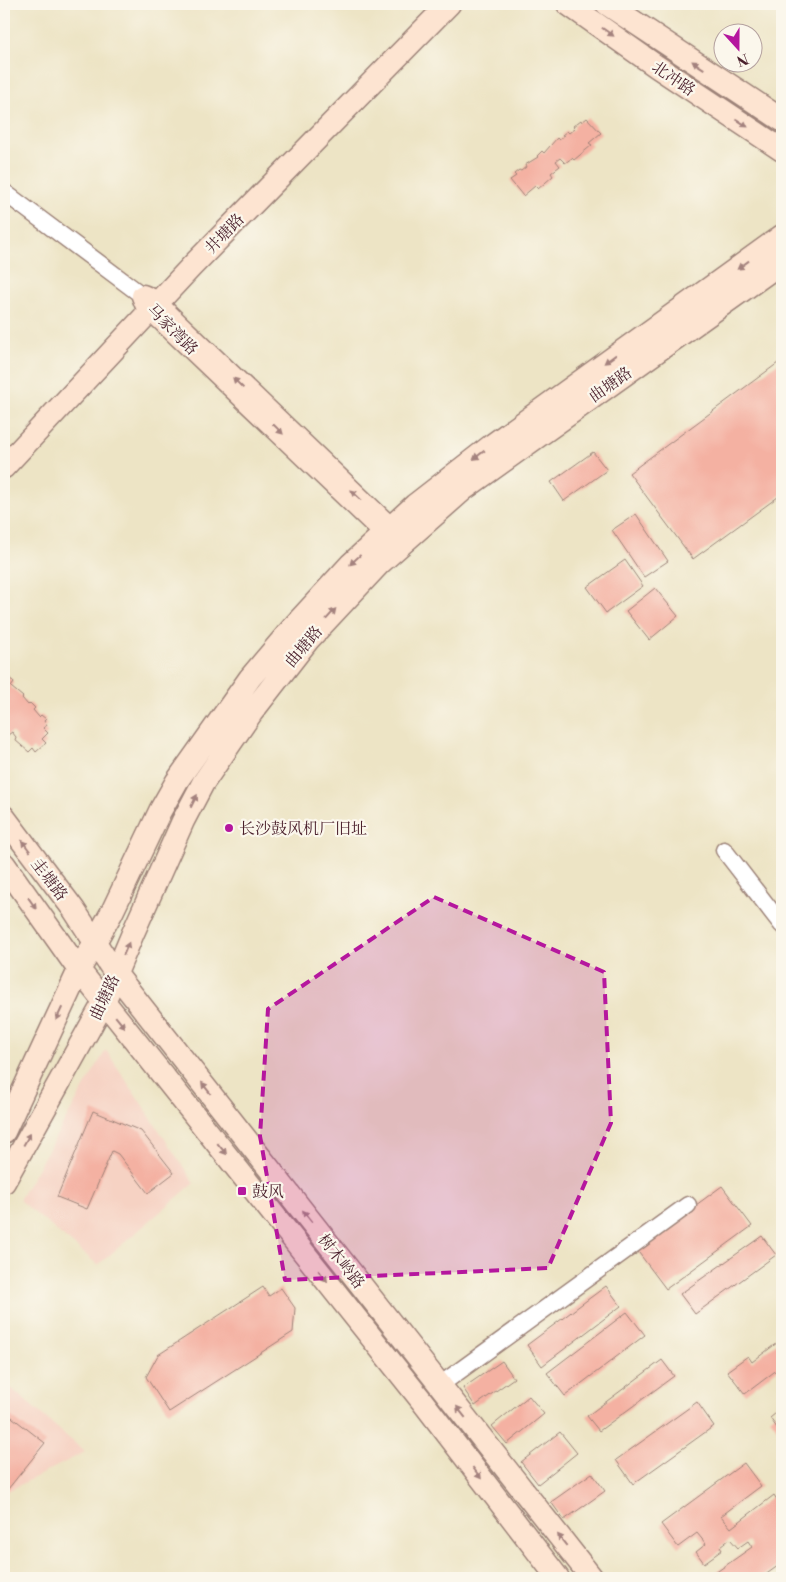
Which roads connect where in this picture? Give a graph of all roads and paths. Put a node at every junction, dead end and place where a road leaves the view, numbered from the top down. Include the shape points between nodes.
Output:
1 (438, 4) edge
2 (449, 4) edge
3 (568, 4) edge
4 (607, 4) edge
5 (782, 120) edge
6 (782, 150) edge
7 (4, 192) edge
8 (782, 236) edge
9 (782, 262) edge
10 (149, 302) junction
11 (4, 455) edge
12 (4, 467) edge
13 (394, 537) junction
14 (4, 817) edge
15 (724, 850) dead end
16 (4, 864) edge
17 (782, 925) edge
18 (95, 942) junction
19 (79, 970) junction
20 (116, 973) junction
21 (104, 1002) junction
22 (4, 1132) edge
23 (4, 1182) edge
24 (688, 1205) dead end
25 (440, 1385) junction
26 (558, 1578) edge
27 (592, 1578) edge

1 - 10 main road, 井塘路
2 - 10 main road, 井塘路
3 -> 6 main road, 北冲路
5 -> 4 main road, 北冲路
7 - 10 street
8 -> 13 main road, 曲塘路 via 491,446 415,505
9 - 13 main road, 曲塘路
10 - 11 main road, 井塘路
10 - 12 main road, 井塘路
10 - 13 main road, 马家湾路
13 -> 18 main road, 曲塘路 via 344,571 250,678 160,811
20 -> 13 main road, 曲塘路 via 208,775 308,640
18 -> 14 main road, 圭塘路
15 - 17 street
16 -> 19 main road, 圭塘路
18 - 19 main road, 曲塘路
18 - 20 main road, 树木岭路
19 - 21 main road, 树木岭路
19 -> 22 main road, 曲塘路
20 - 21 main road, 曲塘路
25 -> 20 main road, 树木岭路
23 -> 21 main road, 曲塘路
21 -> 26 main road, 树木岭路 via 422,1401
24 - 25 street
27 -> 25 main road, 树木岭路

